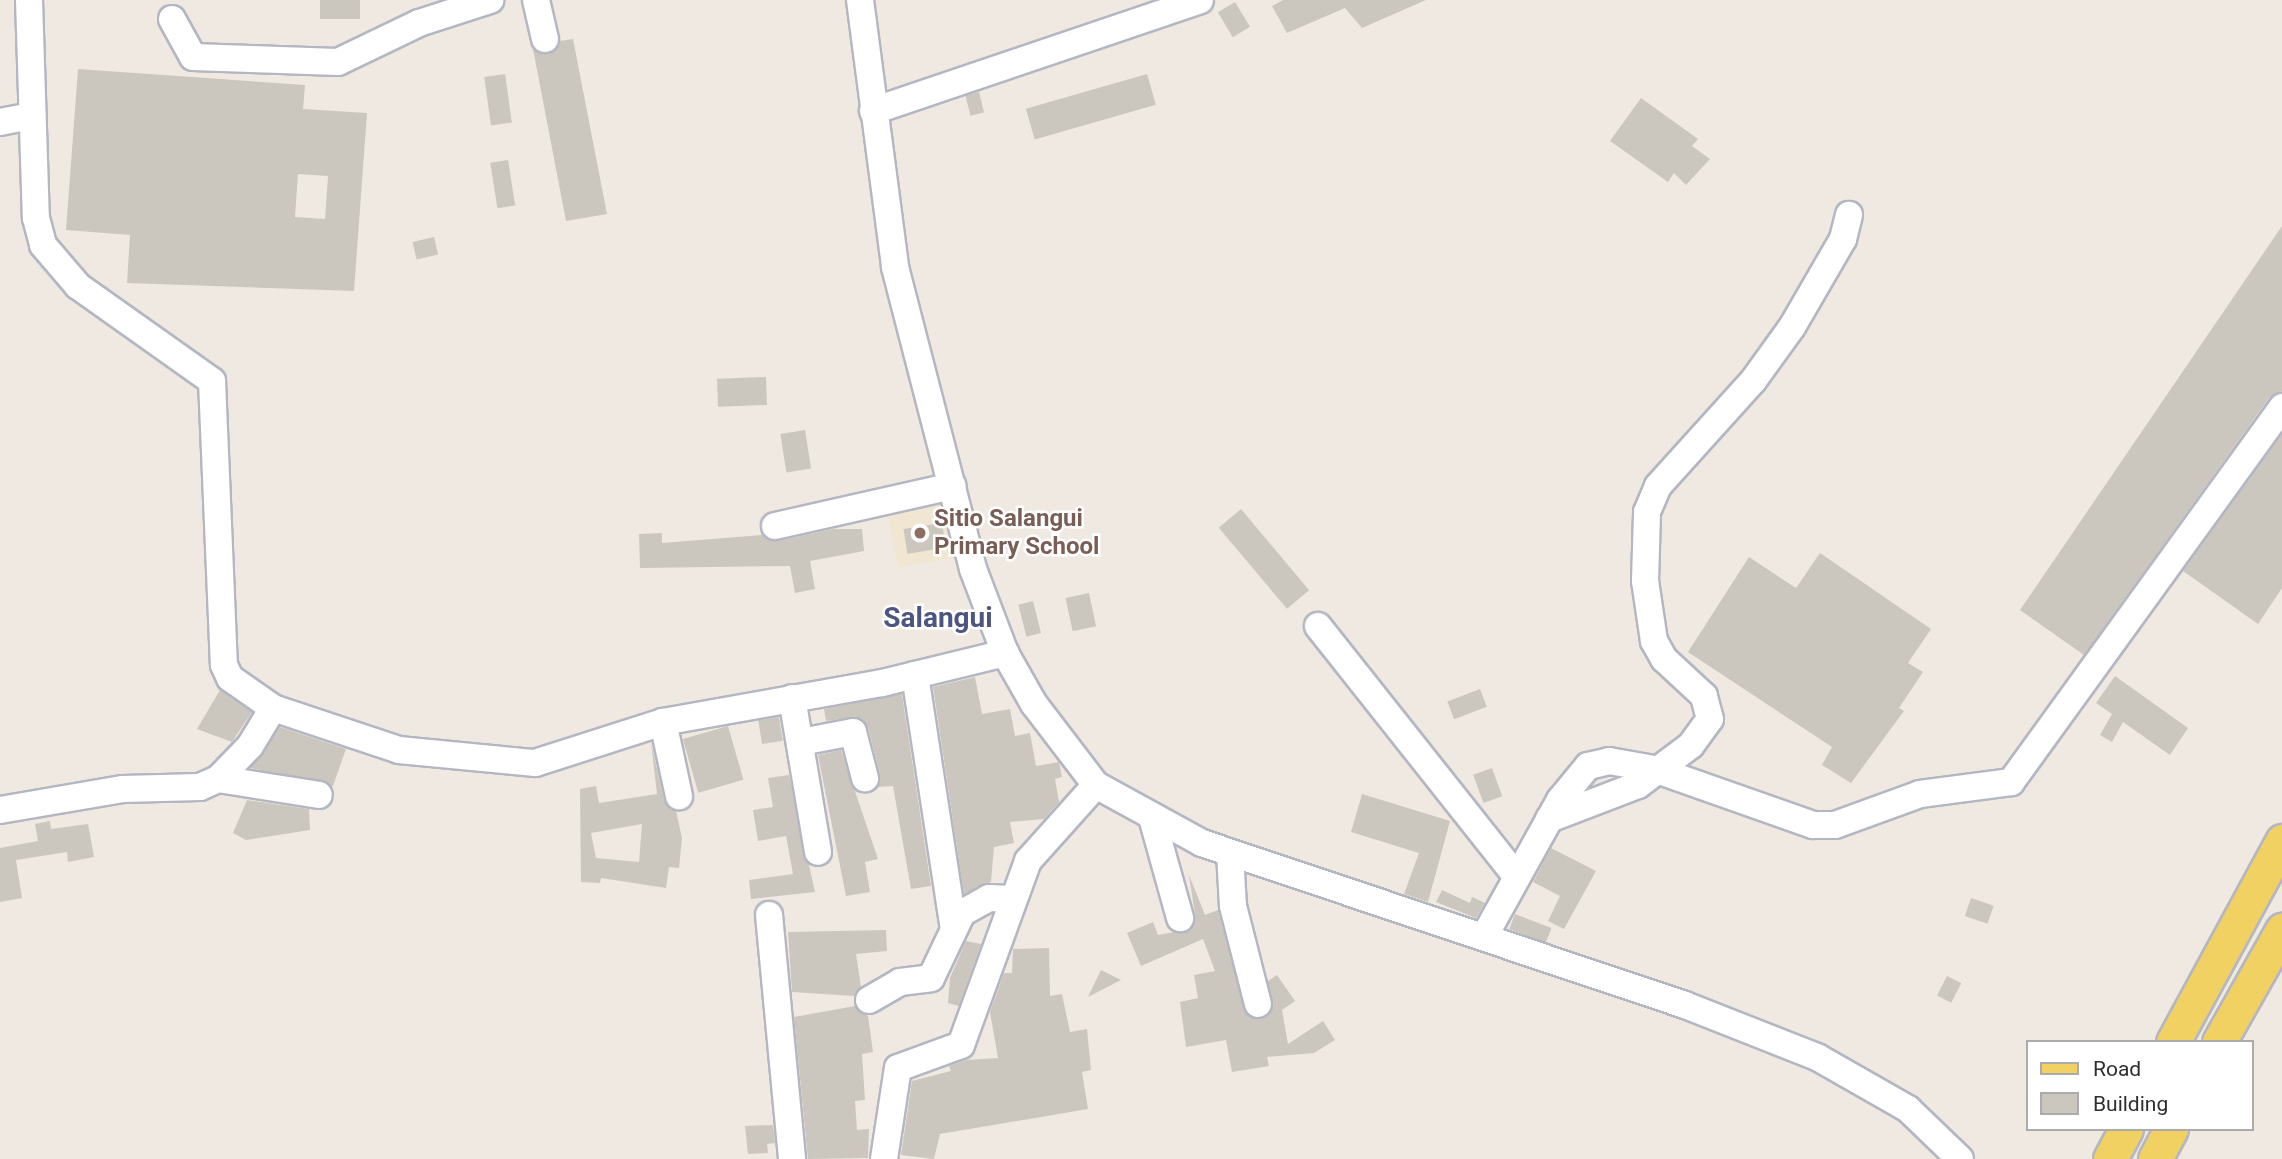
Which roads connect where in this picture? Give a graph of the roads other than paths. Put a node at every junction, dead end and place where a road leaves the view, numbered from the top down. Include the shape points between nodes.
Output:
1 (29, 0) edge
2 (490, 0) edge
3 (536, 0) edge
4 (860, 0) edge
5 (1200, 0) edge
6 (172, 19) dead end
7 (545, 39) dead end
8 (873, 111) junction
9 (32, 116) junction
10 (0, 122) edge
11 (1849, 215) dead end
12 (2282, 407) edge
13 (953, 486) junction
14 (775, 526) dead end
15 (1318, 626) dead end
16 (1005, 653) junction
17 (915, 675) junction
18 (793, 699) junction
19 (273, 708) junction
20 (663, 722) junction
21 (808, 740) junction
22 (1654, 769) junction
23 (865, 778) dead end
24 (218, 779) junction
25 (1096, 785) junction
26 (319, 795) dead end
27 (679, 796) dead end
28 (0, 810) edge
29 (1549, 819) junction
30 (1153, 821) junction
31 (2282, 841) edge
32 (818, 852) dead end
33 (1230, 853) junction
34 (1516, 876) junction
35 (1010, 899) junction
36 (769, 915) dead end
37 (1180, 918) dead end
38 (953, 924) junction
39 (2282, 930) edge
40 (1484, 937) junction
41 (869, 1000) dead end
42 (1258, 1004) dead end
43 (2175, 1040) edge
44 (2220, 1040) edge
45 (2125, 1131) edge
46 (2170, 1131) edge
47 (792, 1159) edge
48 (884, 1159) edge
49 (1960, 1159) edge
50 (2110, 1159) edge
51 (2155, 1159) edge

1 - 9 street
2 - 6 street via 419,23 338,62 193,57
3 - 7 street
4 - 8 street
5 - 8 street
8 - 13 street via 895,267
9 - 10 street
9 - 19 street via 36,218 43,245 78,286 212,381 224,665 230,678
11 - 22 street via 1843,239 1791,327 1753,381 1658,486 1647,512 1645,581 1654,641 1712,708 1691,745
12 - 22 street via 2011,782 1920,794 1835,825 1813,825
13 - 14 street
13 - 16 street via 972,569
15 - 34 street
16 - 17 street
16 - 25 street via 1049,727
17 - 18 street
17 - 38 street
18 - 20 street
18 - 21 street
19 - 20 street via 400,750 535,763
19 - 24 street
20 - 27 street
21 - 23 street via 853,732
21 - 32 street
22 - 29 street via 1604,802
22 - 29 street via 1609,761 1588,766
24 - 26 street
24 - 28 street via 200,787 123,789
25 - 30 street
25 - 35 street via 1039,843
29 - 34 street
30 - 33 street
30 - 37 street
31 - 43 main road
33 - 40 street
33 - 42 street via 1233,906
34 - 40 street
35 - 38 street via 977,902
35 - 48 street via 968,1035 952,1051 898,1068 892,1080
36 - 47 street
38 - 41 street via 931,978 900,982
39 - 44 main road
40 - 49 street via 1816,1057 1908,1110
45 - 50 main road
46 - 51 main road

